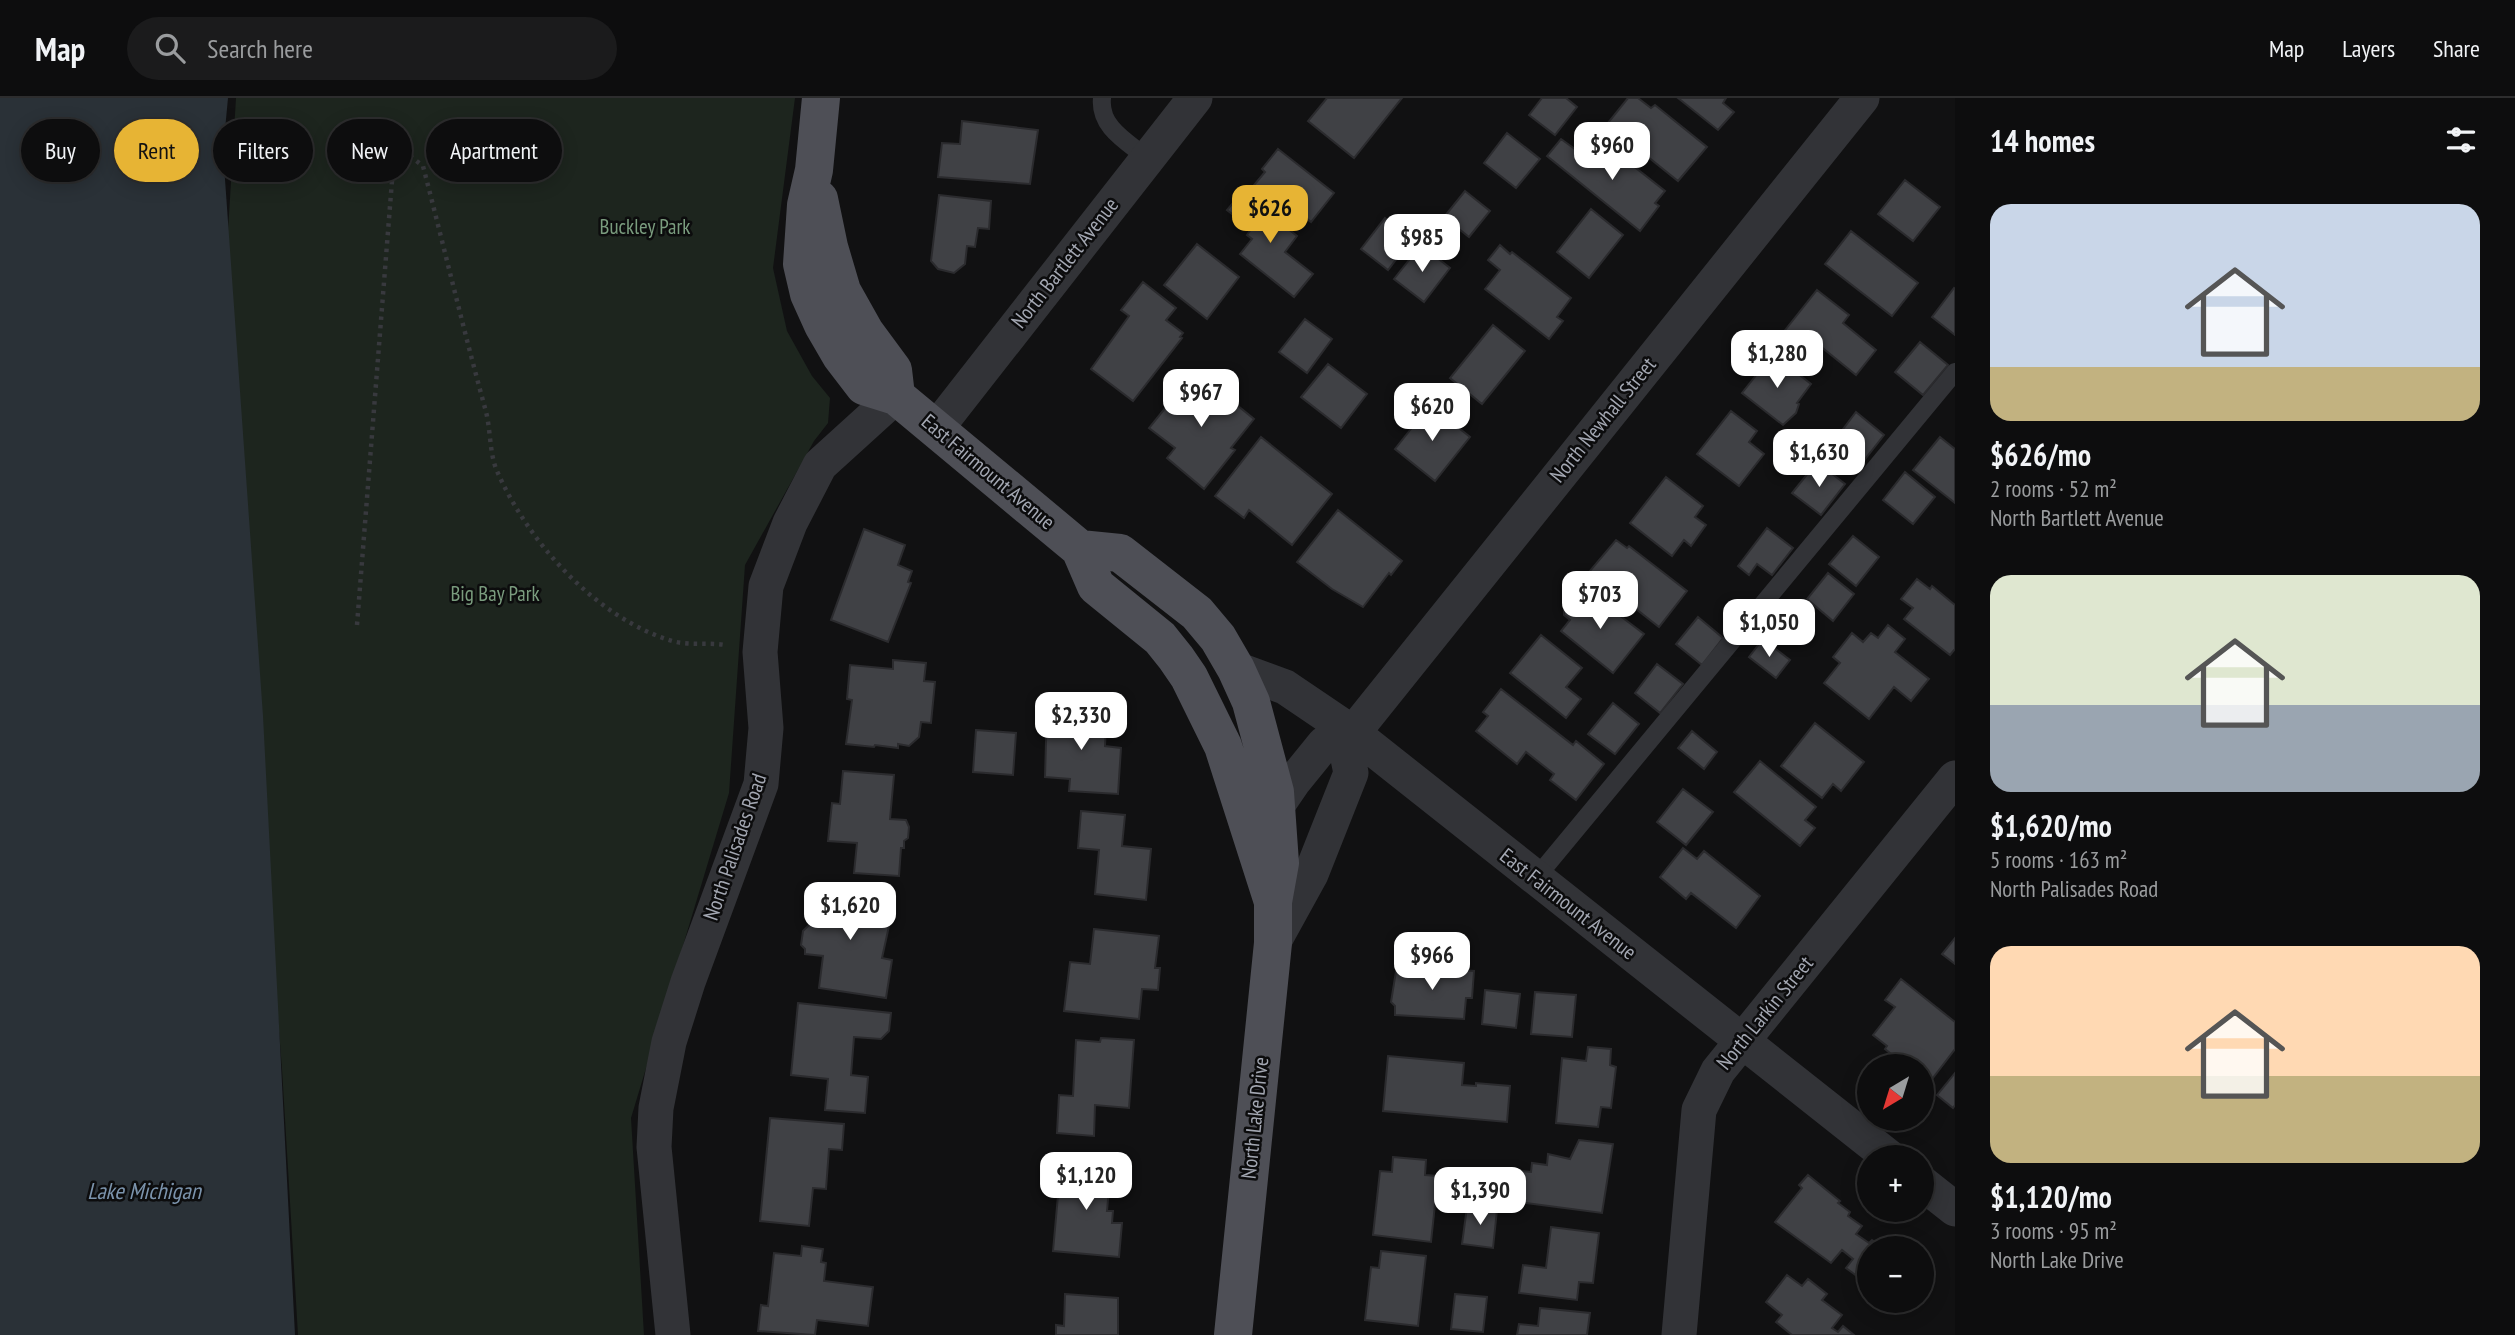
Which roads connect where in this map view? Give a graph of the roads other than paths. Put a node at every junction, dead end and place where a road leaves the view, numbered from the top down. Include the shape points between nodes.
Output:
1 (821, 98) edge
2 (1102, 98) edge
3 (1195, 98) edge
4 (1862, 98) edge
5 (1147, 158) junction
6 (1955, 372) edge
7 (896, 397) junction
8 (936, 429) junction
9 (1080, 549) junction
10 (1160, 638) junction
11 (1236, 670) junction
12 (1349, 738) junction
13 (1955, 778) edge
14 (1275, 806) junction
15 (1254, 842) junction
16 (1535, 879) junction
17 (1273, 902) junction
18 (1273, 943) junction
19 (1742, 1042) junction
20 (1874, 1145) edge
21 (1934, 1192) edge
22 (1955, 1209) edge
23 (673, 1335) edge
24 (1233, 1335) edge
25 (1679, 1335) edge

1 - 7 main road via 802,264 809,294 823,325 864,386
2 - 5 lane via 1101,111 1109,127
3 - 5 street, North Bartlett Avenue
4 - 12 street, North Newhall Street
5 - 8 street, North Bartlett Avenue
6 - 16 lane
7 - 8 main road, East Fairmount Avenue
7 - 23 street, North Palisades Road via 820,465 790,523 766,586 760,652 766,728 761,784 688,982 669,1042 656,1108 654,1146
8 - 9 main road, East Fairmount Avenue
9 - 10 main road, East Fairmount Avenue via 1096,586
9 - 11 main road, North Lake Drive via 1120,553 1197,613
10 - 11 main road
10 - 15 main road, North Lake Drive via 1189,677 1223,746
11 - 12 street, East Fairmount Avenue via 1284,687
11 - 14 main road, North Lake Drive via 1251,702
12 - 14 street via 1324,744
12 - 16 street, East Fairmount Avenue
12 - 18 street via 1351,773 1311,874
13 - 19 street, North Larkin Street
14 - 15 street
14 - 17 main road, North Lake Drive via 1280,863
15 - 17 main road, North Lake Drive
16 - 19 street, East Fairmount Avenue
17 - 18 main road, North Lake Drive
18 - 24 main road, North Lake Drive
19 - 20 street, East Fairmount Avenue
19 - 25 street, North Larkin Street via 1718,1071 1699,1110
21 - 22 street

